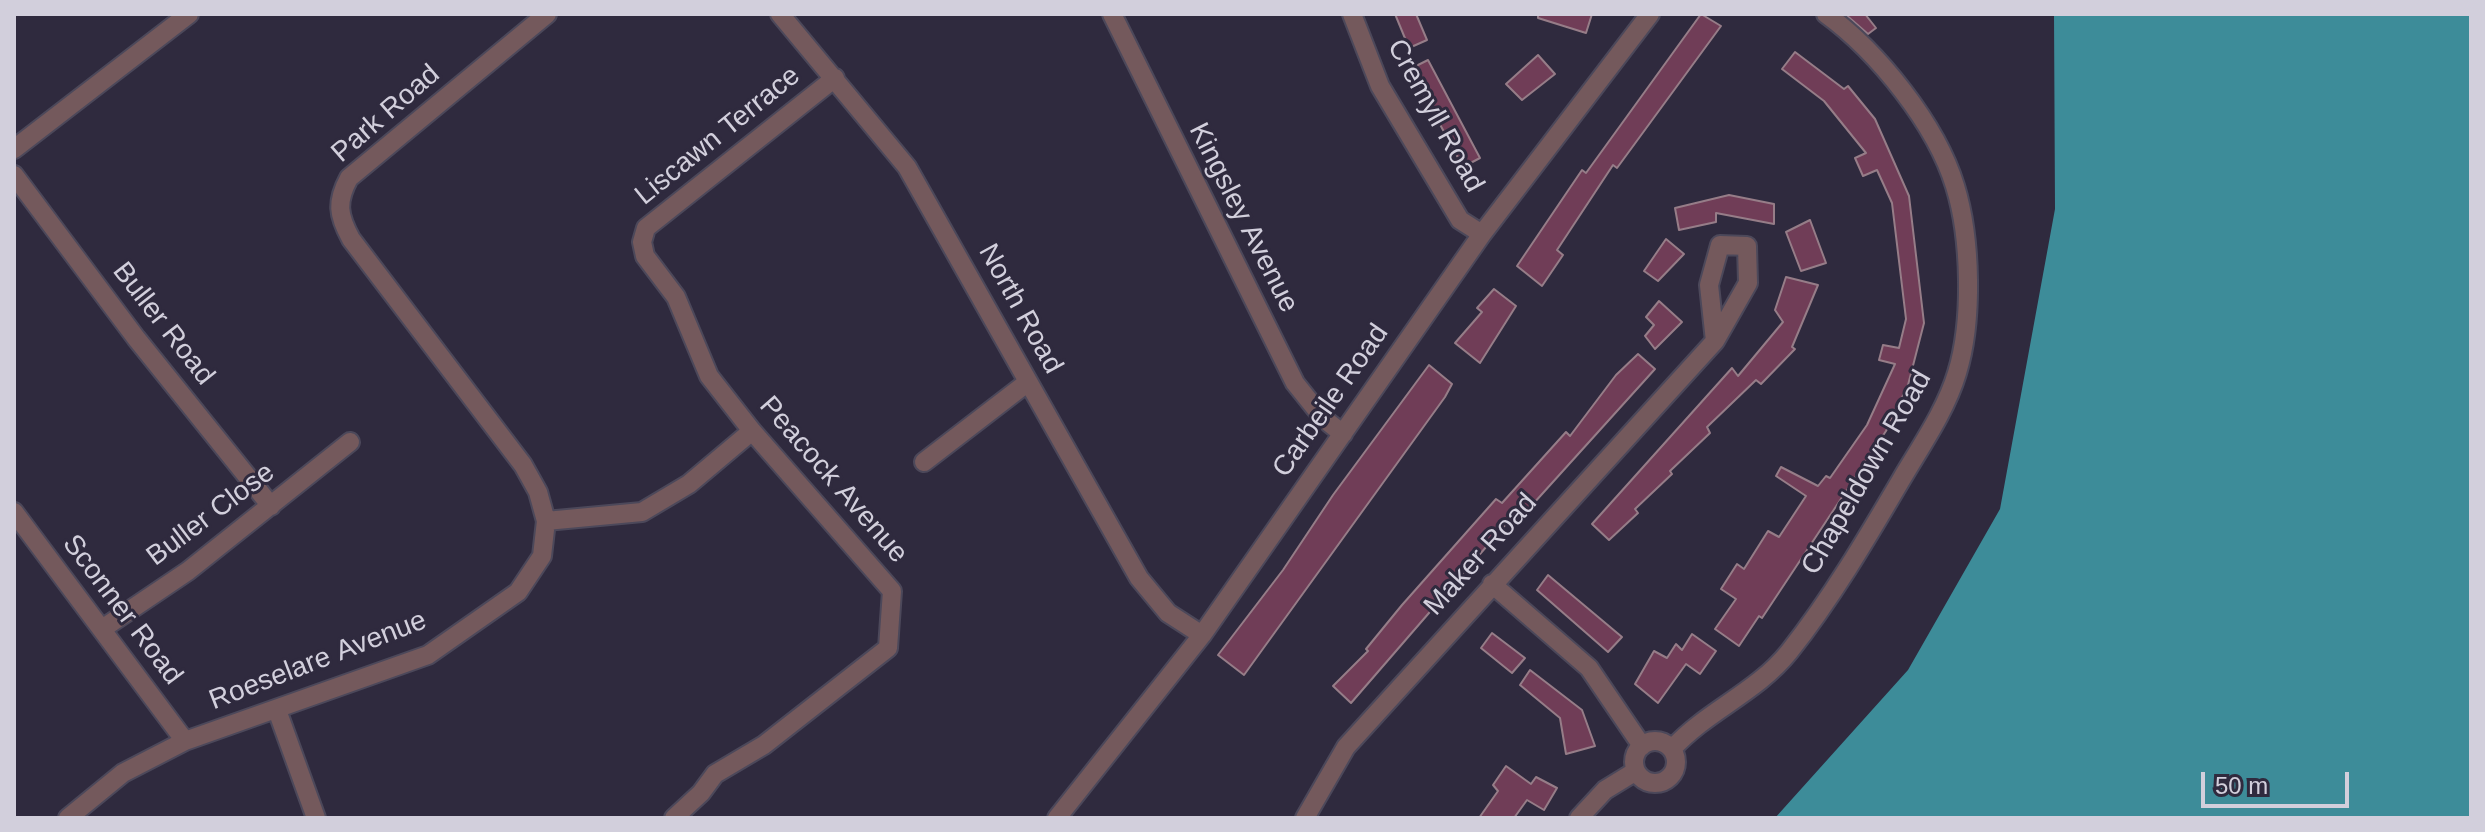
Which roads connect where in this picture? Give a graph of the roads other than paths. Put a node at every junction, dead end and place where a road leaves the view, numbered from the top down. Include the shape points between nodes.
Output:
1 (189, 14) edge
2 (547, 14) edge
3 (1112, 14) edge
4 (1352, 14) edge
5 (1650, 14) edge
6 (1826, 14) edge
7 (788, 17) edge
8 (835, 78) junction
9 (14, 149) edge
10 (14, 175) edge
11 (1482, 234) junction
12 (642, 242) joint
13 (1715, 341) junction
14 (1028, 382) junction
15 (752, 431) junction
16 (1343, 434) junction
17 (350, 442) dead end
18 (924, 462) dead end
19 (271, 506) junction
20 (14, 512) edge
21 (546, 521) junction
22 (1492, 584) junction
23 (102, 629) junction
24 (1202, 635) junction
25 (277, 710) junction
26 (185, 741) junction
27 (1642, 746) junction
28 (1673, 748) junction
29 (1636, 771) junction
30 (68, 818) edge
31 (316, 818) edge
32 (674, 818) edge
33 (1057, 818) edge
34 (1305, 818) edge
35 (1579, 818) edge

1 - 9 street
2 - 21 street, Park Road via 349,178 340,196 339,217 413,324 523,465
3 - 16 street, Kingsley Avenue via 1295,383
4 - 11 street, Cremyll Road via 1380,86 1460,220
5 - 11 street, Carbeile Road
6 - 28 street, Chapeldown Road via 1887,70 1927,129 1955,186 1966,253 1967,311 1957,373 1867,537 1789,652 1769,674 1691,728
7 - 8 street, North Road
8 - 12 street, Liscawn Terrace via 646,228
8 - 14 street, North Road via 907,167
10 - 19 street, Buller Road
11 - 16 street, Carbeile Road
12 - 15 street, Peacock Avenue via 645,256 689,322 709,376
13 - 13 street, Maker Road via 1709,285 1720,245 1747,246 1748,283
13 - 22 street, Maker Road
14 - 18 street
14 - 24 street, North Road via 1139,578 1168,613
15 - 21 street via 689,484 642,512
15 - 32 street, Peacock Avenue via 892,591 888,648 764,745 715,774
16 - 24 street, Carbeile Road
17 - 19 street, Buller Close
19 - 23 street, Buller Close
20 - 23 street, Sconner Road
21 - 25 street, Roeselare Avenue via 542,556 518,592 428,655
22 - 27 street via 1589,668
22 - 34 street, Maker Road via 1346,747
23 - 26 street, Sconner Road
24 - 33 street, Carbeile Road
25 - 26 street, Roeselare Avenue
25 - 31 street
26 - 30 street, Roeselare Avenue via 123,773
27 - 28 street via 1656,742
27 - 29 street via 1635,758
28 - 29 street, Chapeldown Road via 1675,770 1666,781 1651,783
29 - 35 street via 1605,790

